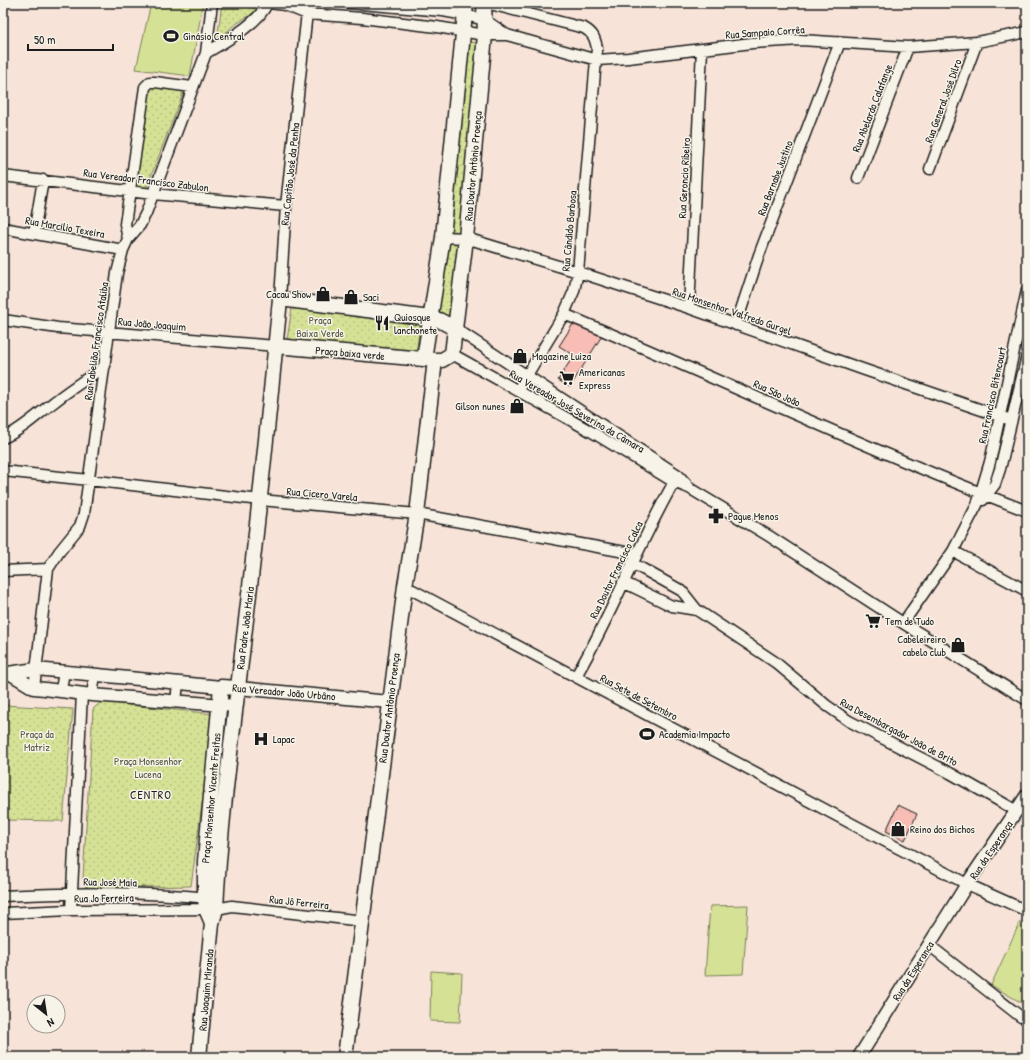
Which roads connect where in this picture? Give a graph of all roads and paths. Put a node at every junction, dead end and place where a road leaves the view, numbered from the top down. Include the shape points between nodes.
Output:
1 (212, 3) edge
2 (268, 3) edge
3 (299, 3) edge
4 (308, 3) edge
5 (349, 3) edge
6 (485, 3) edge
7 (285, 5) junction
8 (466, 9) edge
9 (307, 14) junction
10 (485, 20) junction
11 (463, 32) junction
12 (1027, 32) edge
13 (485, 35) junction
14 (507, 36) junction
15 (840, 42) junction
16 (977, 42) junction
17 (908, 47) junction
18 (702, 50) junction
19 (206, 53) junction
20 (597, 60) junction
21 (192, 87) junction
22 (930, 169) dead end
23 (3, 176) edge
24 (858, 178) dead end
25 (42, 180) junction
26 (129, 191) junction
27 (153, 194) junction
28 (286, 206) junction
29 (3, 228) edge
30 (34, 233) junction
31 (443, 237) junction
32 (466, 238) junction
33 (128, 239) junction
34 (123, 250) junction
35 (578, 272) junction
36 (1027, 290) edge
37 (280, 299) junction
38 (689, 308) junction
39 (564, 314) junction
40 (430, 318) junction
41 (3, 320) edge
42 (736, 325) junction
43 (456, 329) junction
44 (109, 332) junction
45 (276, 346) junction
46 (452, 354) junction
47 (1027, 356) edge
48 (429, 360) junction
49 (105, 366) junction
50 (527, 375) junction
51 (518, 390) junction
52 (1000, 417) junction
53 (1011, 420) junction
54 (598, 422) junction
55 (592, 432) junction
56 (3, 438) edge
57 (3, 471) edge
58 (676, 479) junction
59 (89, 480) junction
60 (983, 494) junction
61 (260, 500) junction
62 (1027, 511) edge
63 (417, 514) junction
64 (953, 551) junction
65 (634, 558) junction
66 (48, 569) junction
67 (3, 571) edge
68 (623, 582) junction
69 (405, 586) junction
70 (1027, 591) edge
71 (697, 610) junction
72 (903, 623) junction
73 (36, 669) junction
74 (64, 671) junction
75 (7, 673) edge
76 (95, 675) junction
77 (576, 676) junction
78 (178, 682) junction
79 (221, 687) junction
80 (34, 688) junction
81 (238, 688) junction
82 (61, 690) junction
83 (87, 694) junction
84 (1027, 700) edge
85 (176, 702) junction
86 (390, 702) junction
87 (219, 705) junction
88 (236, 706) junction
89 (1027, 795) edge
90 (218, 800) junction
91 (1017, 811) junction
92 (967, 884) junction
93 (72, 893) junction
94 (3, 896) edge
95 (211, 903) junction
96 (71, 910) junction
97 (1027, 911) edge
98 (3, 913) edge
99 (363, 921) junction
100 (929, 945) junction
101 (1027, 1017) edge
102 (199, 1057) edge
103 (345, 1057) edge
104 (859, 1057) edge

1 - 19 street, Rua Tabelião Francisco Ataliba
2 - 7 street, Rua Sampaio Corrêa
2 - 19 street via 259,17
3 - 7 street, Rua Sampaio Corrêa
4 - 9 street, Rua Capitão José da Penha
5 - 8 street, Rua Sampaio Corrêa via 443,11
6 - 10 main road, Rua Doutor Antônio Proença
6 - 20 street, Rua Cândido Barbosa via 584,28 595,37
7 - 9 street, Rua Sampaio Corrêa
8 - 10 street, Rua Sampaio Corrêa
8 - 11 main road, Rua Doutor Antônio Proença
9 - 11 street, Rua Sampaio Corrêa via 362,18
9 - 28 street, Rua Capitão José da Penha
10 - 13 main road, Rua Doutor Antônio Proença
10 - 14 street, Rua Sampaio Corrêa
11 - 13 street, Rua Sampaio Corrêa
11 - 31 main road, Rua Doutor Antônio Proença
12 - 16 street, Rua Sampaio Corrêa
13 - 14 street, Rua Sampaio Corrêa
13 - 32 main road, Rua Doutor Antônio Proença
14 - 20 street, Rua Sampaio Corrêa
15 - 17 street, Rua Sampaio Corrêa
15 - 18 street, Rua Sampaio Corrêa via 801,40
15 - 42 street, Rua Barnabe Justino via 759,256
16 - 17 street, Rua Sampaio Corrêa
16 - 22 street, Rua General José Dilro
17 - 24 street, Rua Abelardo Calafange
18 - 20 street, Rua Sampaio Corrêa
18 - 38 street, Rua Geroncio Ribeiro
19 - 21 street, Rua Tabelião Francisco Ataliba
20 - 35 street, Rua Cândido Barbosa
21 - 26 street via 155,82 150,82 145,87
21 - 27 street, Rua Tabelião Francisco Ataliba
23 - 25 street, Rua Vereador Francisco Zabulon
25 - 26 street, Rua Vereador Francisco Zabulon
25 - 30 street
26 - 27 street, Rua Vereador Francisco Zabulon
26 - 33 street via 124,224
27 - 28 street, Rua Vereador Francisco Zabulon
27 - 33 street, Rua Tabelião Francisco Ataliba via 140,225
28 - 37 street, Rua Capitão José da Penha
29 - 30 street, Rua Marcilio Texeira
30 - 34 street, Rua Marcilio Texeira
31 - 32 street, Rua Monsenhor Valfredo Gurgel
31 - 40 main road, Rua Doutor Antônio Proença
32 - 35 street, Rua Monsenhor Valfredo Gurgel
32 - 43 main road, Rua Doutor Antônio Proença
33 - 34 street, Rua Tabelião Francisco Ataliba
34 - 44 street, Rua Tabelião Francisco Ataliba via 117,273
35 - 38 street, Rua Monsenhor Valfredo Gurgel
35 - 39 street, Rua Cândido Barbosa via 574,291
36 - 52 street, Rua Francisco Bitencourt
37 - 40 main road
37 - 45 main road, Rua Capitão José da Penha
38 - 42 street, Rua Monsenhor Valfredo Gurgel
39 - 50 street, Rua Cândido Barbosa
39 - 60 street, Rua São João
40 - 43 main road
40 - 48 main road
41 - 44 street, Rua João Joaquim
42 - 52 street, Rua Monsenhor Valfredo Gurgel
43 - 46 main road
43 - 50 street, Rua Vereador José Severino da Câmara
44 - 45 street, Rua João Joaquim
44 - 49 street, Rua Tabelião Francisco Ataliba
45 - 48 main road, Praça baixa verde
45 - 61 main road, Rua Padre João Maria
46 - 48 main road via 442,360
46 - 51 street, Rua Vereador José Severino da Câmara
47 - 53 street, Rua Francisco Bitencourt
48 - 63 main road, Rua Doutor Antônio Proença
49 - 56 street
49 - 59 street, Rua Tabelião Francisco Ataliba
50 - 51 street, Rua Cândido Barbosa
50 - 54 street, Rua Vereador José Severino da Câmara
51 - 55 street, Rua Vereador José Severino da Câmara
52 - 53 street, Rua Monsenhor Valfredo Gurgel
52 - 60 street, Rua Francisco Bitencourt
53 - 60 street, Rua Francisco Bitencourt via 995,484
54 - 55 street
54 - 58 street, Rua Vereador José Severino da Câmara
55 - 58 street, Rua Vereador José Severino da Câmara
57 - 59 street, Rua Cicero Varela
58 - 65 street, Rua Doutor Francisco Calca
58 - 72 street, Rua Vereador José Severino da Câmara
59 - 61 street, Rua Cicero Varela
59 - 66 street, Rua Tabelião Francisco Ataliba via 80,526
60 - 62 street, Rua São João
60 - 64 street, Rua Francisco Bitencourt
61 - 63 street, Rua Cicero Varela
61 - 81 main road, Rua Padre João Maria
63 - 65 street, Rua Cicero Varela
63 - 69 main road, Rua Doutor Antônio Proença
64 - 70 street
64 - 72 street, Rua Francisco Bitencourt
65 - 68 street, Rua Doutor Francisco Calca
65 - 71 street, Rua Desembargador João de Brito via 682,591
66 - 67 street
66 - 73 street, Rua Tabelião Francisco Ataliba
68 - 71 street, Rua Desembargador João de Brito via 672,606
68 - 77 street, Rua Doutor Francisco Calca
69 - 77 street, Rua Sete de Setembro
69 - 86 main road, Rua Doutor Antônio Proença
71 - 91 street, Rua Desembargador João de Brito via 774,662 849,721
72 - 84 street, Rua Vereador José Severino da Câmara
73 - 74 street, Rua Vereador João Urbâno
73 - 75 street, Rua Vereador João Urbâno
73 - 80 street, Rua Tabelião Francisco Ataliba
74 - 76 street, Rua Vereador João Urbâno
74 - 82 street
75 - 80 street
76 - 78 street, Rua Vereador João Urbâno
76 - 83 street
77 - 92 street, Rua Sete de Setembro
78 - 79 street, Rua Vereador João Urbâno
78 - 85 street
79 - 81 main road, Rua Vereador João Urbâno
79 - 87 main road, Praça Monsenhor Vicente Freitas
80 - 82 street, Rua Vereador João Urbâno
81 - 86 street, Rua Vereador João Urbâno
81 - 88 main road, Rua Padre João Maria
82 - 83 street, Rua Vereador João Urbâno
83 - 85 street, Rua Vereador João Urbâno
83 - 93 street
85 - 87 street, Rua Vereador João Urbâno
86 - 99 main road, Rua Doutor Antônio Proença
87 - 88 street, Rua Vereador João Urbâno
87 - 90 main road, Praça Monsenhor Vicente Freitas
88 - 90 main road, Rua Padre João Maria
89 - 91 street, Rua da Esperança
90 - 95 main road, Praça Monsenhor Vicente Freitas via 205,861
91 - 92 street, Rua da Esperança
92 - 97 street, Rua Sete de Setembro
92 - 100 street, Rua da Esperanca
93 - 94 street, Rua José Maia
93 - 95 street, Rua José Maia via 134,894
93 - 96 street
95 - 96 street, Rua Jo Ferreira
95 - 99 street, Rua Jô Ferreira
95 - 102 main road, Rua Joaquim Miranda via 212,923
96 - 98 street, Rua Jo Ferreira
99 - 103 main road, Rua Doutor Antônio Proença
100 - 101 street via 1021,1017
100 - 104 street, Rua da Esperanca

